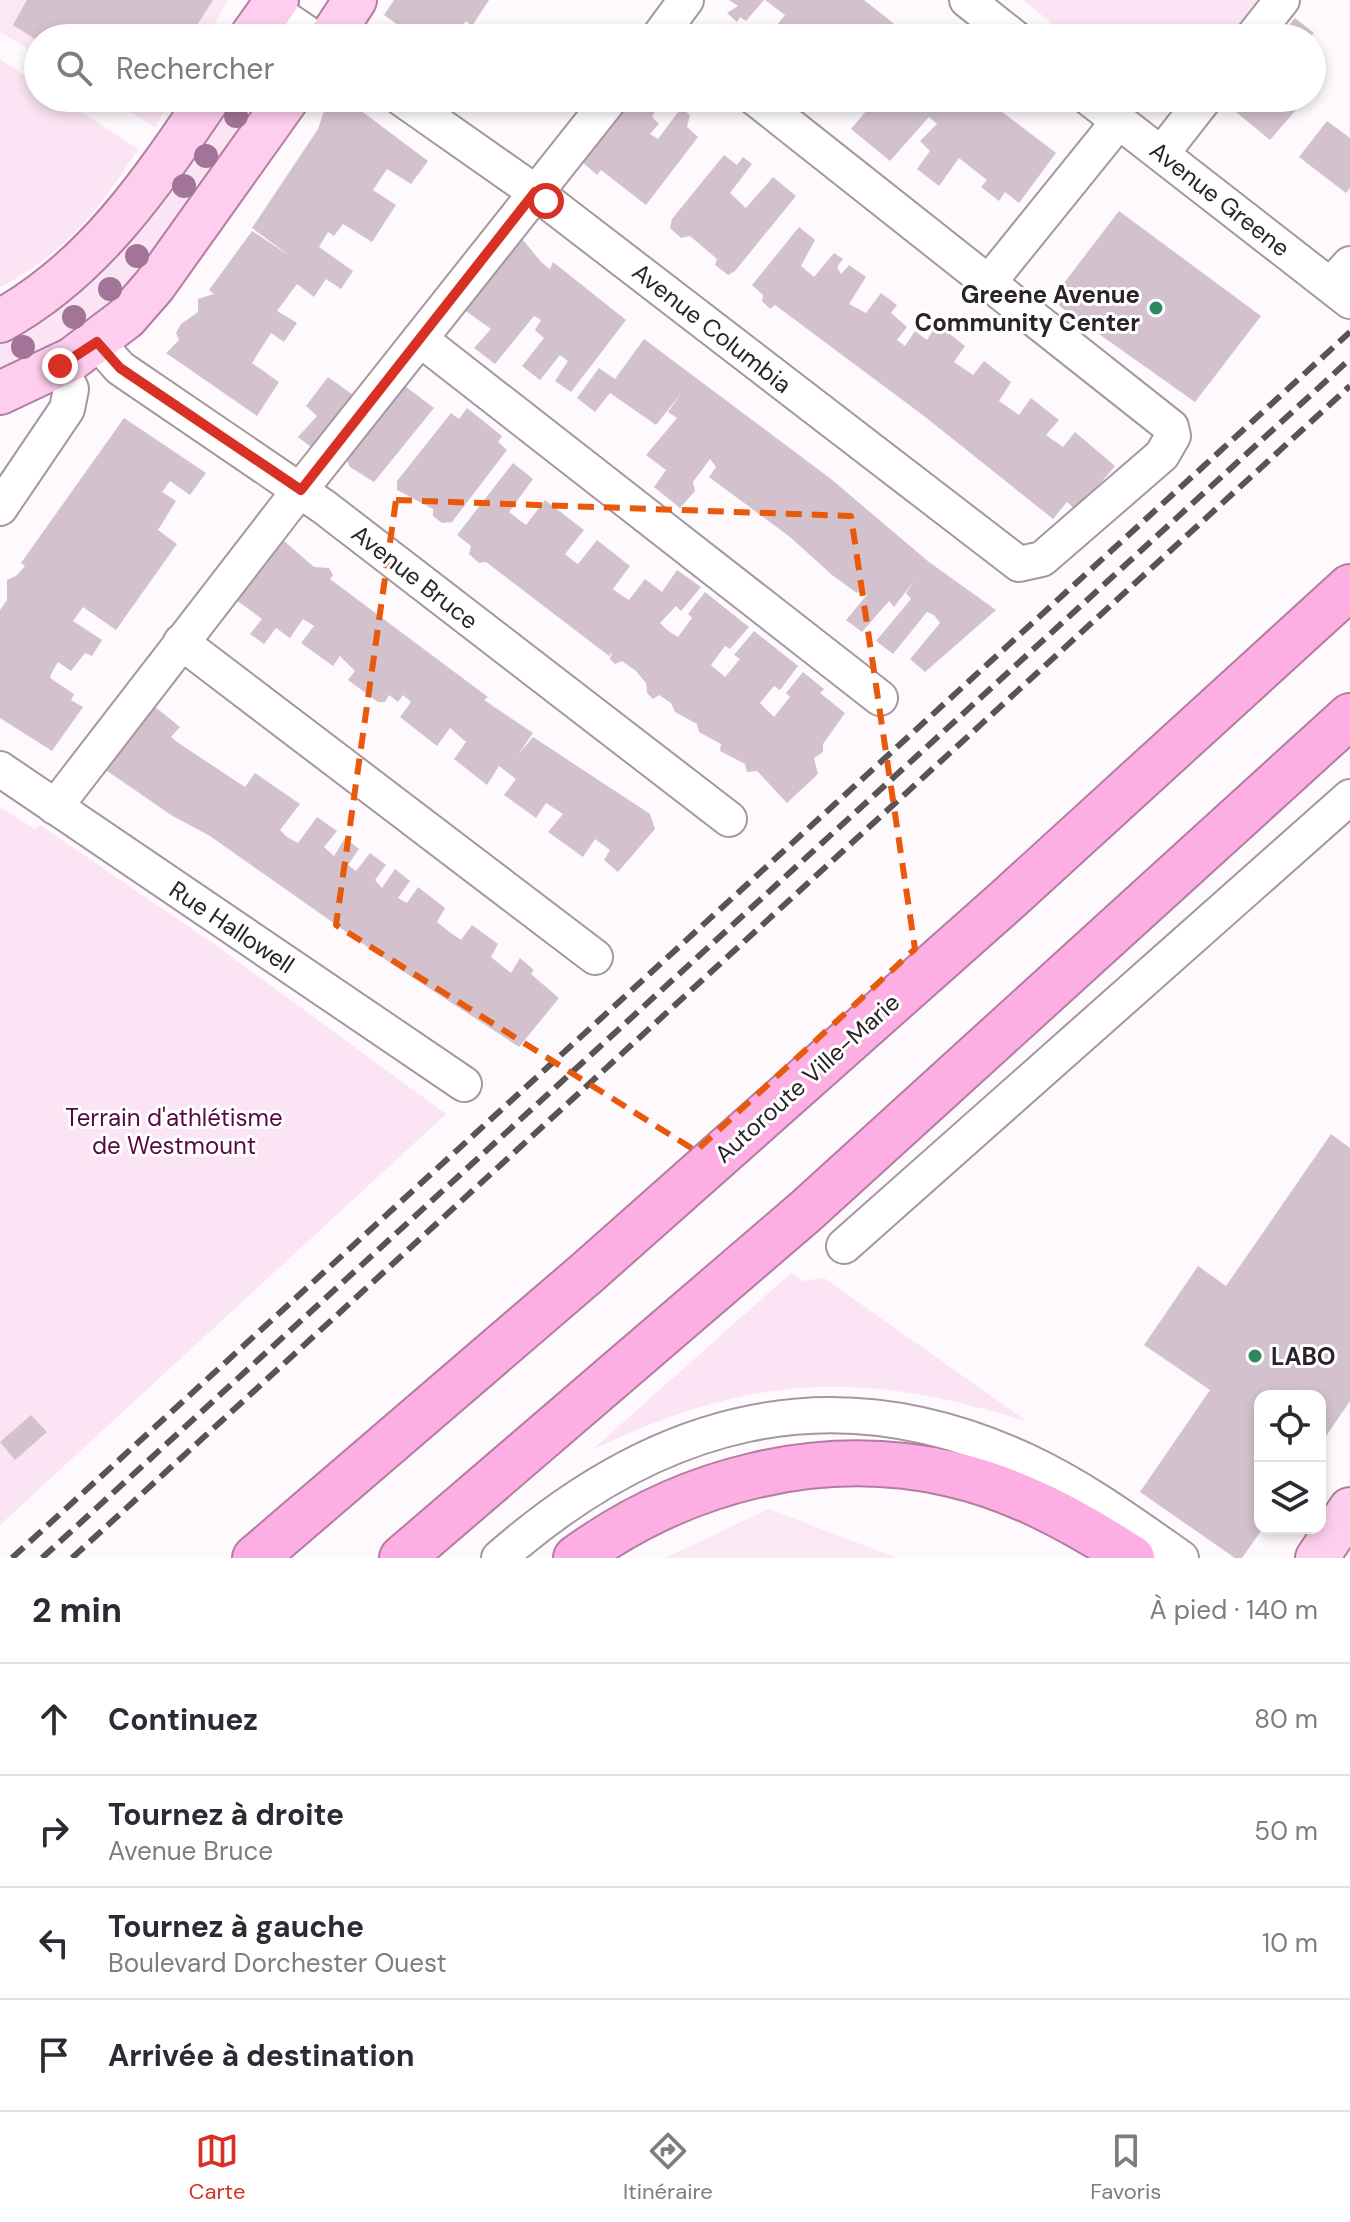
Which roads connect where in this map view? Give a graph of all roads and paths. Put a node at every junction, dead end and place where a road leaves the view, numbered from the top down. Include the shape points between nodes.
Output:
1 (355, 0) edge
2 (686, 0) edge
3 (1282, 0) edge
4 (977, 3) edge
5 (339, 24) edge
6 (674, 24) edge
7 (1000, 24) edge
8 (1263, 24) edge
9 (199, 112) edge
10 (278, 112) edge
11 (421, 112) edge
12 (600, 112) edge
13 (773, 112) edge
14 (1107, 112) edge
15 (1194, 112) edge
16 (1119, 121) junction
17 (1162, 153) junction
18 (535, 192) junction
19 (989, 282) junction
20 (1344, 283) edge
21 (0, 321) edge
22 (420, 339) junction
23 (97, 342) junction
24 (60, 366) junction
25 (0, 393) edge
26 (301, 490) junction
27 (0, 508) edge
28 (1350, 587) edge
29 (181, 642) junction
30 (880, 698) dead end
31 (1350, 716) edge
32 (0, 769) edge
33 (1350, 797) edge
34 (55, 807) junction
35 (729, 819) dead end
36 (595, 957) dead end
37 (464, 1084) dead end
38 (844, 1246) dead end
39 (1350, 1509) edge
40 (255, 1558) edge
41 (402, 1558) edge
42 (499, 1558) edge
43 (576, 1558) edge
44 (1132, 1558) edge
45 (1181, 1558) edge
46 (1317, 1558) edge

1 - 5 main road
2 - 6 street
3 - 8 street
4 - 7 street
9 - 21 main road via 99,245 54,287
10 - 23 main road via 154,286
11 - 18 street, Avenue Columbia
12 - 18 street
13 - 19 street
14 - 16 street, Avenue Greene
15 - 17 street
16 - 17 street, Avenue Greene
16 - 19 street
17 - 20 street, Avenue Greene
18 - 19 street, Avenue Columbia via 1019,564 1055,550 1162,455 1173,436 1171,427
18 - 22 street
22 - 26 street
22 - 30 street
23 - 24 main road
23 - 26 street, Avenue Bruce via 120,368
24 - 25 main road
24 - 27 street via 71,389 67,409
26 - 29 street
26 - 35 street, Avenue Bruce
28 - 40 highway, Autoroute Ville-Marie via 600,1262
29 - 34 street
29 - 36 street
31 - 41 highway via 806,1211
32 - 34 street, Rue Hallowell
33 - 38 street
34 - 37 street, Rue Hallowell
39 - 46 main road
42 - 45 street via 598,1482 665,1447 730,1426 826,1416 925,1426 1003,1451 1095,1500
43 - 44 highway via 647,1514 708,1487 777,1470 848,1464 902,1465 981,1482 1057,1513

